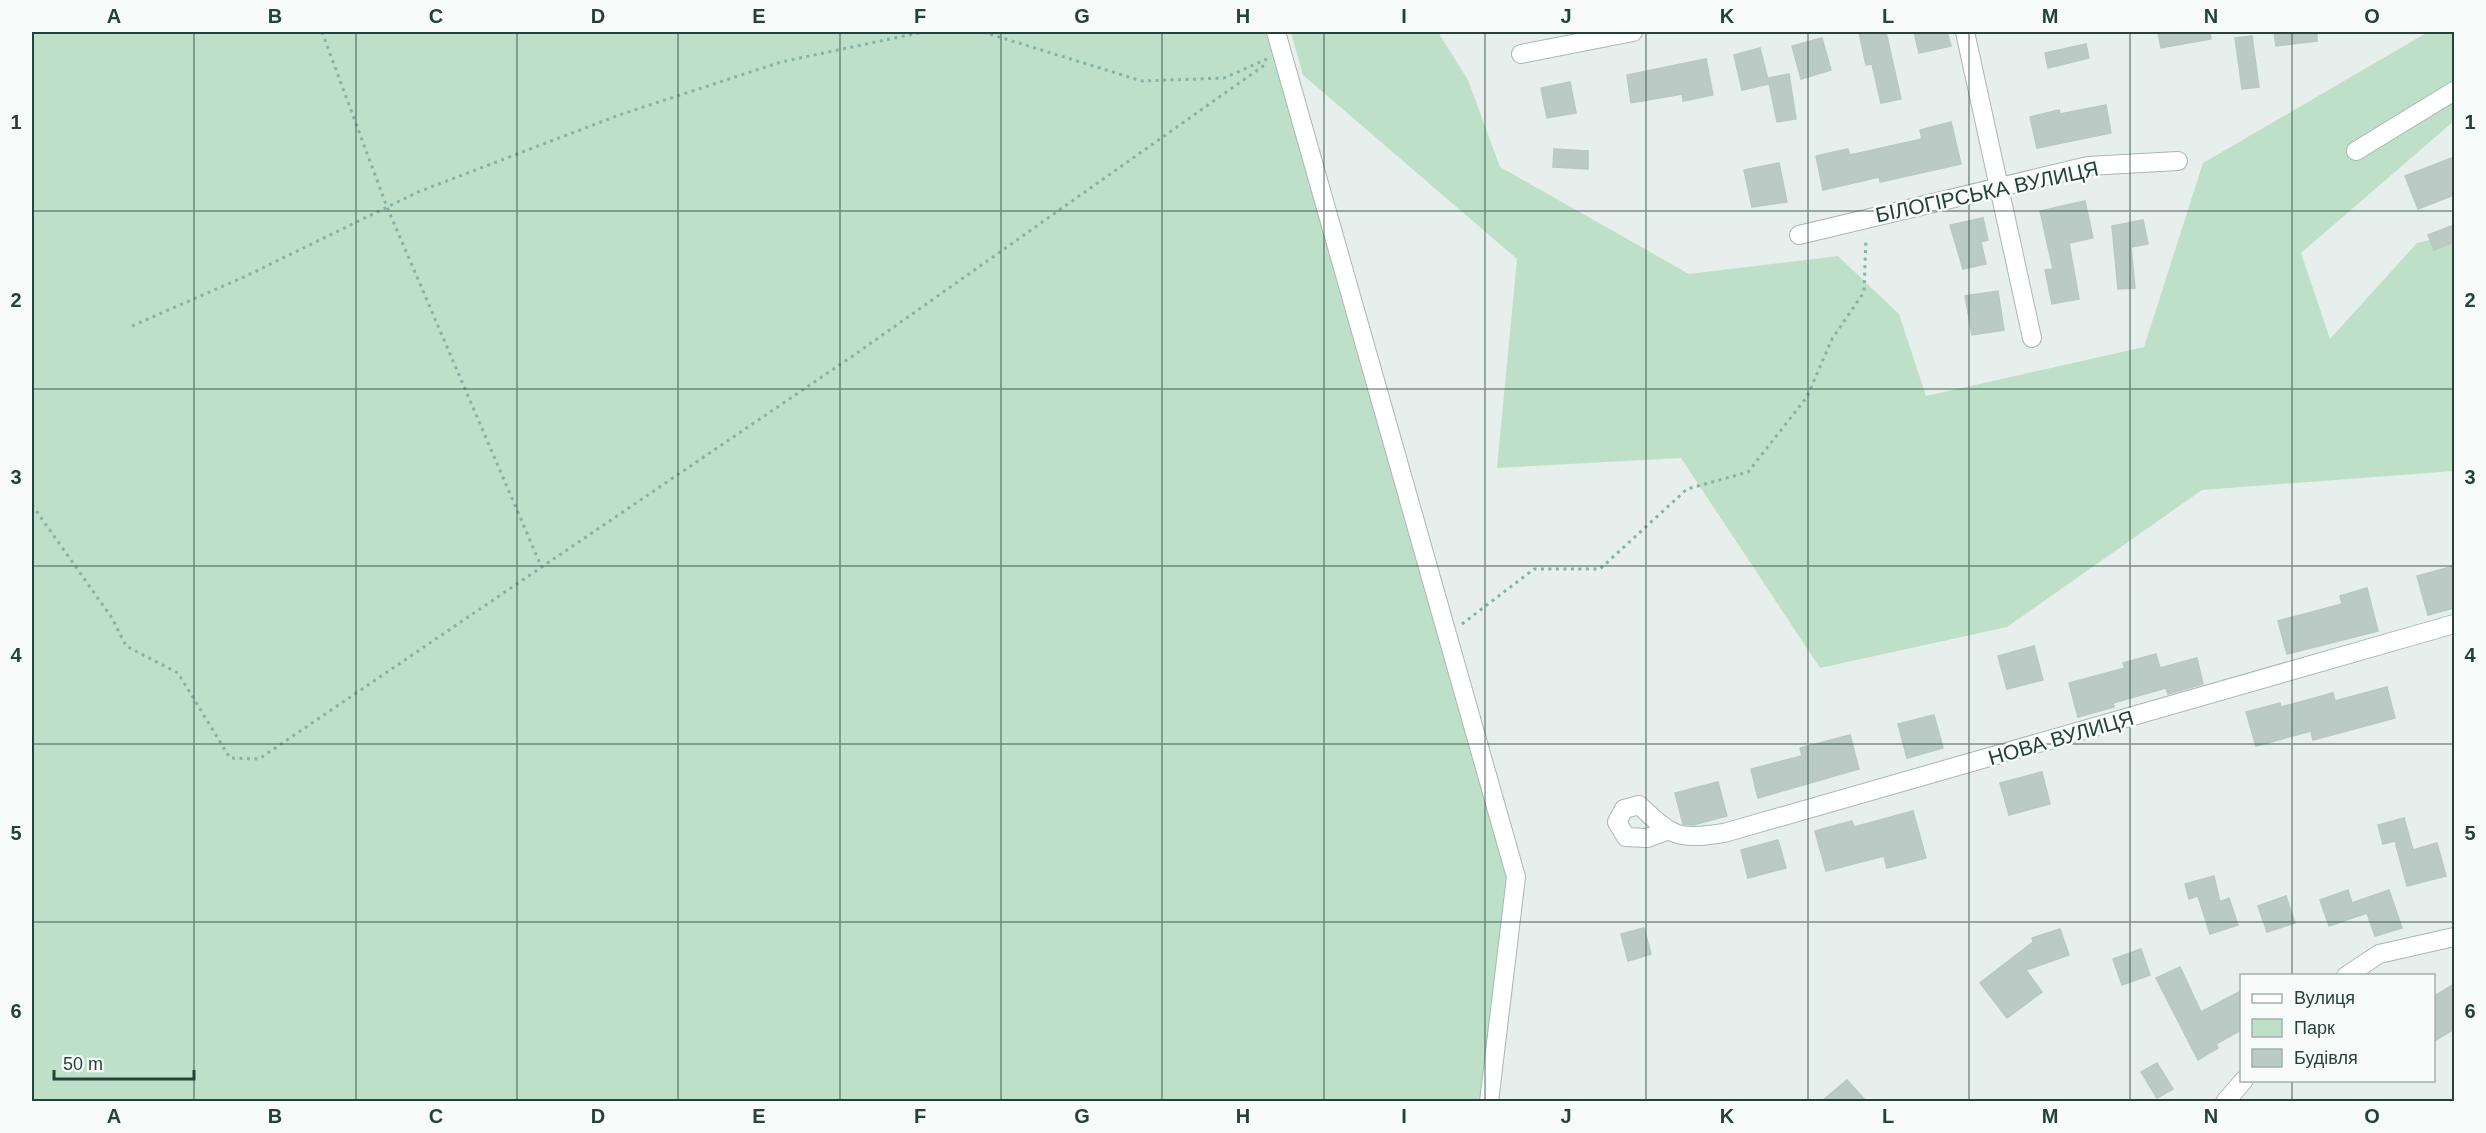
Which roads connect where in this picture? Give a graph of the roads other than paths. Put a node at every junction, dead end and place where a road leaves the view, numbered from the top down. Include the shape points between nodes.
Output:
1 (1276, 32) edge
2 (1633, 32) edge
3 (1965, 32) edge
4 (1521, 54) dead end
5 (2454, 91) edge
6 (2356, 151) dead end
7 (2178, 161) dead end
8 (1999, 186) junction
9 (1799, 235) dead end
10 (2032, 338) dead end
11 (2454, 624) edge
12 (1666, 831) dead end
13 (2454, 937) edge
14 (2348, 974) edge
15 (2242, 1082) edge
16 (1489, 1101) edge
17 (2224, 1101) edge

1 - 16 street via 1516,877
2 - 4 street
3 - 8 street
5 - 6 street
7 - 8 street, БІЛОГІРСЬКА ВУЛИЦЯ via 2088,166
8 - 9 street, БІЛОГІРСЬКА ВУЛИЦЯ
8 - 10 street
11 - 12 street, НОВА ВУЛИЦЯ via 1724,833 1690,838
13 - 14 street via 2379,954
15 - 17 street

